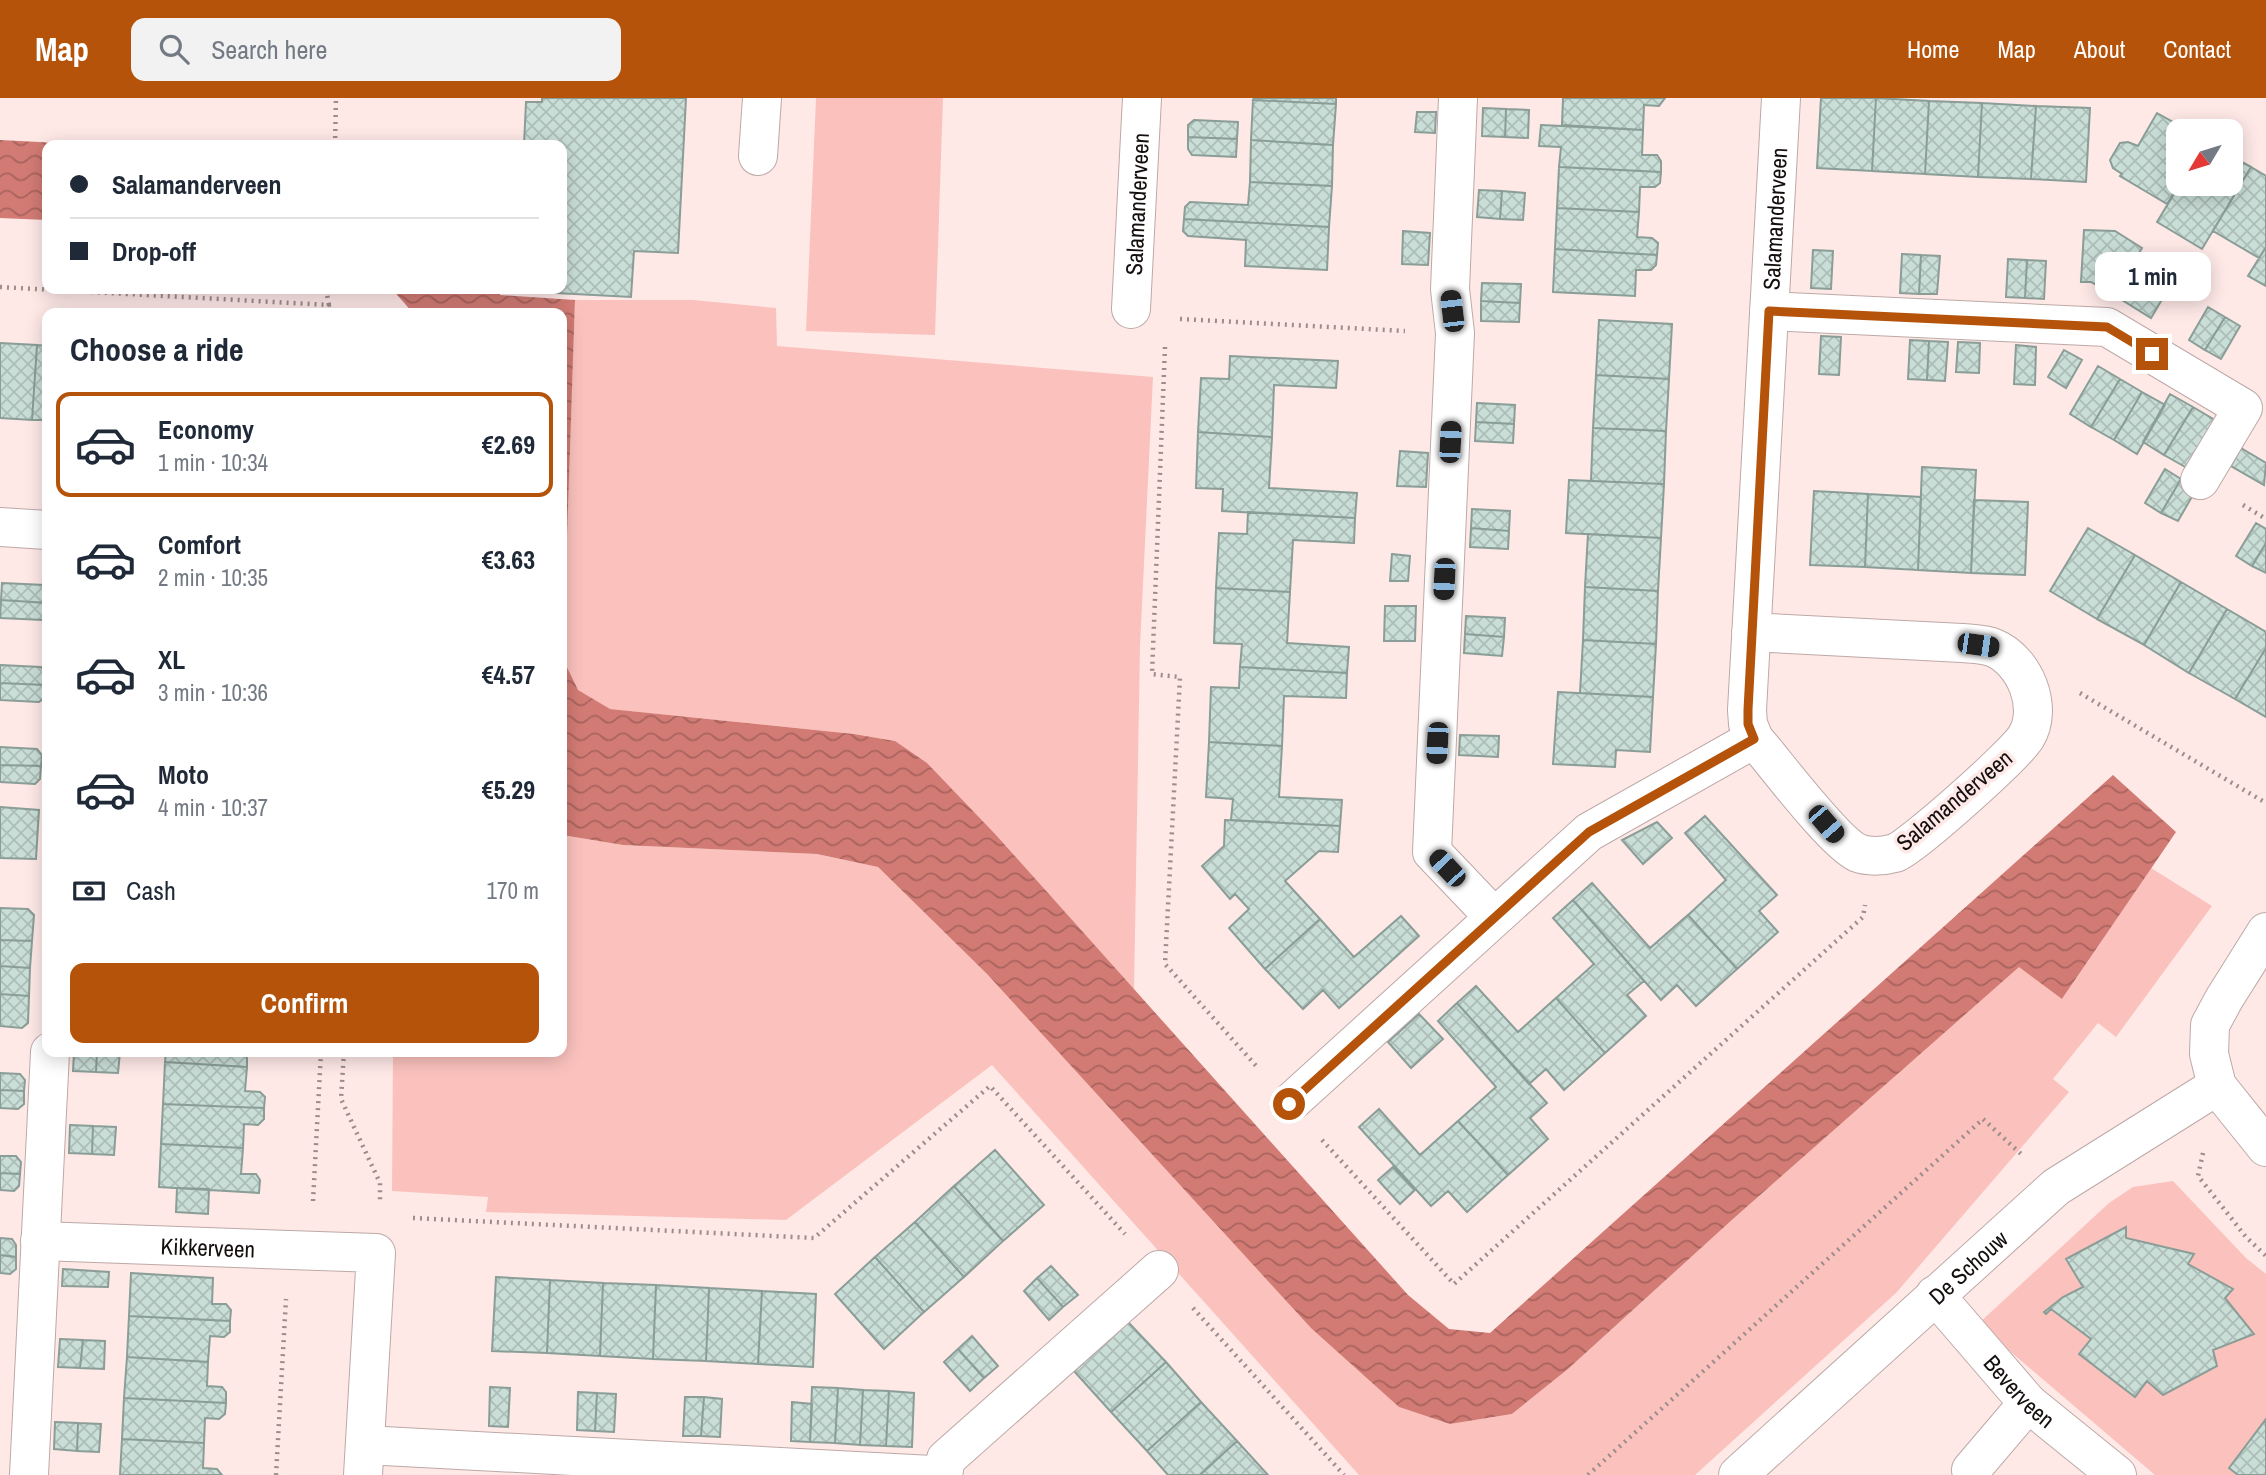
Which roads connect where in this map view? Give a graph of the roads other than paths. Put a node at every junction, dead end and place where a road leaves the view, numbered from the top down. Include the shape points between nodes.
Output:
1 (762, 98) edge
2 (1142, 98) edge
3 (1458, 98) edge
4 (1781, 98) edge
5 (758, 156) dead end
6 (1769, 311) junction
7 (1149, 314) road end
8 (2200, 480) dead end
9 (0, 527) edge
10 (42, 530) edge
11 (1751, 632) junction
12 (1754, 739) junction
13 (1493, 917) junction
14 (2266, 932) edge
15 (50, 1057) edge
16 (2217, 1086) junction
17 (1289, 1104) road end
18 (2266, 1147) edge
19 (40, 1241) junction
20 (1159, 1270) road end
21 (1935, 1295) junction
22 (2028, 1403) junction
23 (364, 1460) edge
24 (30, 1461) edge
25 (1970, 1470) dead end
26 (0, 1474) edge
27 (932, 1475) edge
28 (943, 1475) edge
29 (1738, 1475) edge
30 (2117, 1475) edge

1 - 5 street
2 - 7 street, Salamanderveen
3 - 13 street via 1450,289 1455,333 1432,852
4 - 6 street, Salamanderveen
6 - 8 street via 2107,327 2242,408
6 - 11 street, Salamanderveen
9 - 10 street
11 - 12 street, Salamanderveen via 1748,724
11 - 12 street, Salamanderveen via 1994,648 2018,666 2031,690 2033,713 2027,736 2007,759 1914,841 1896,852 1875,856 1858,853 1842,842
12 - 13 street via 1589,832
13 - 17 street
14 - 16 street via 2210,1026 2208,1054
15 - 19 street
16 - 18 street
16 - 21 street, De Schouw via 2056,1187
19 - 23 street, Kikkerveen via 289,1248 378,1234
19 - 24 street
20 - 28 street via 946,1458
21 - 22 street, Beverveen
21 - 29 street, De Schouw
22 - 25 street
22 - 30 street, Beverveen
23 - 27 street
24 - 26 street

